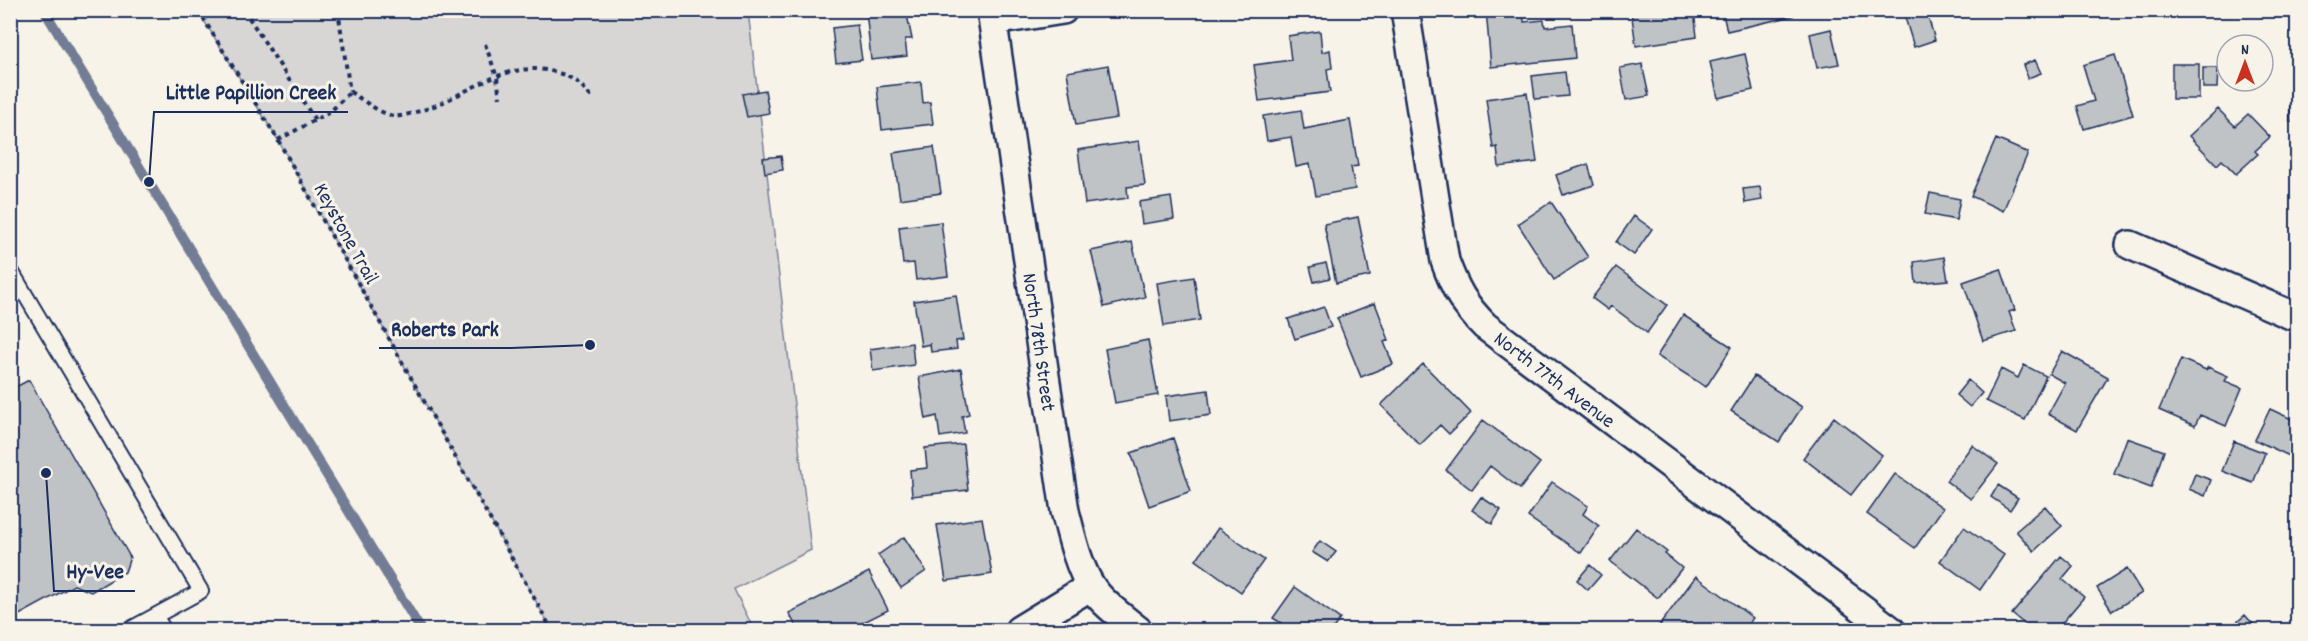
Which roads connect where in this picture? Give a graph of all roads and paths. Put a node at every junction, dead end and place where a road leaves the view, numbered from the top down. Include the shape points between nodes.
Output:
1 (198, 10) edge
2 (244, 10) edge
3 (339, 10) edge
4 (1063, 10) edge
5 (1405, 10) edge
6 (992, 16) edge
7 (485, 45) dead end
8 (497, 76) junction
9 (350, 92) junction
10 (500, 98) dead end
11 (592, 98) dead end
12 (315, 120) junction
13 (278, 140) junction
14 (2130, 245) dead end
15 (10, 269) edge
16 (2298, 318) edge
17 (1091, 586) junction
18 (155, 616) junction
19 (129, 630) edge
20 (164, 630) edge
21 (552, 630) edge
22 (1019, 630) edge
23 (1138, 630) edge
24 (1891, 630) edge

1 - 13 path, Keystone Trail
2 - 12 path
3 - 9 path
4 - 6 street
5 - 24 street, North 77th Avenue via 1445,261 1467,307 1485,326
6 - 17 street, North 78th Street via 1065,511
7 - 8 path
8 - 9 path via 423,111 403,115 391,116
8 - 10 path
8 - 11 path via 522,68 544,69 570,76
9 - 12 path via 330,112
12 - 13 path
13 - 21 path, Keystone Trail
14 - 16 street
15 - 18 lane via 201,591
17 - 22 street
17 - 23 street
18 - 19 lane
18 - 20 lane

